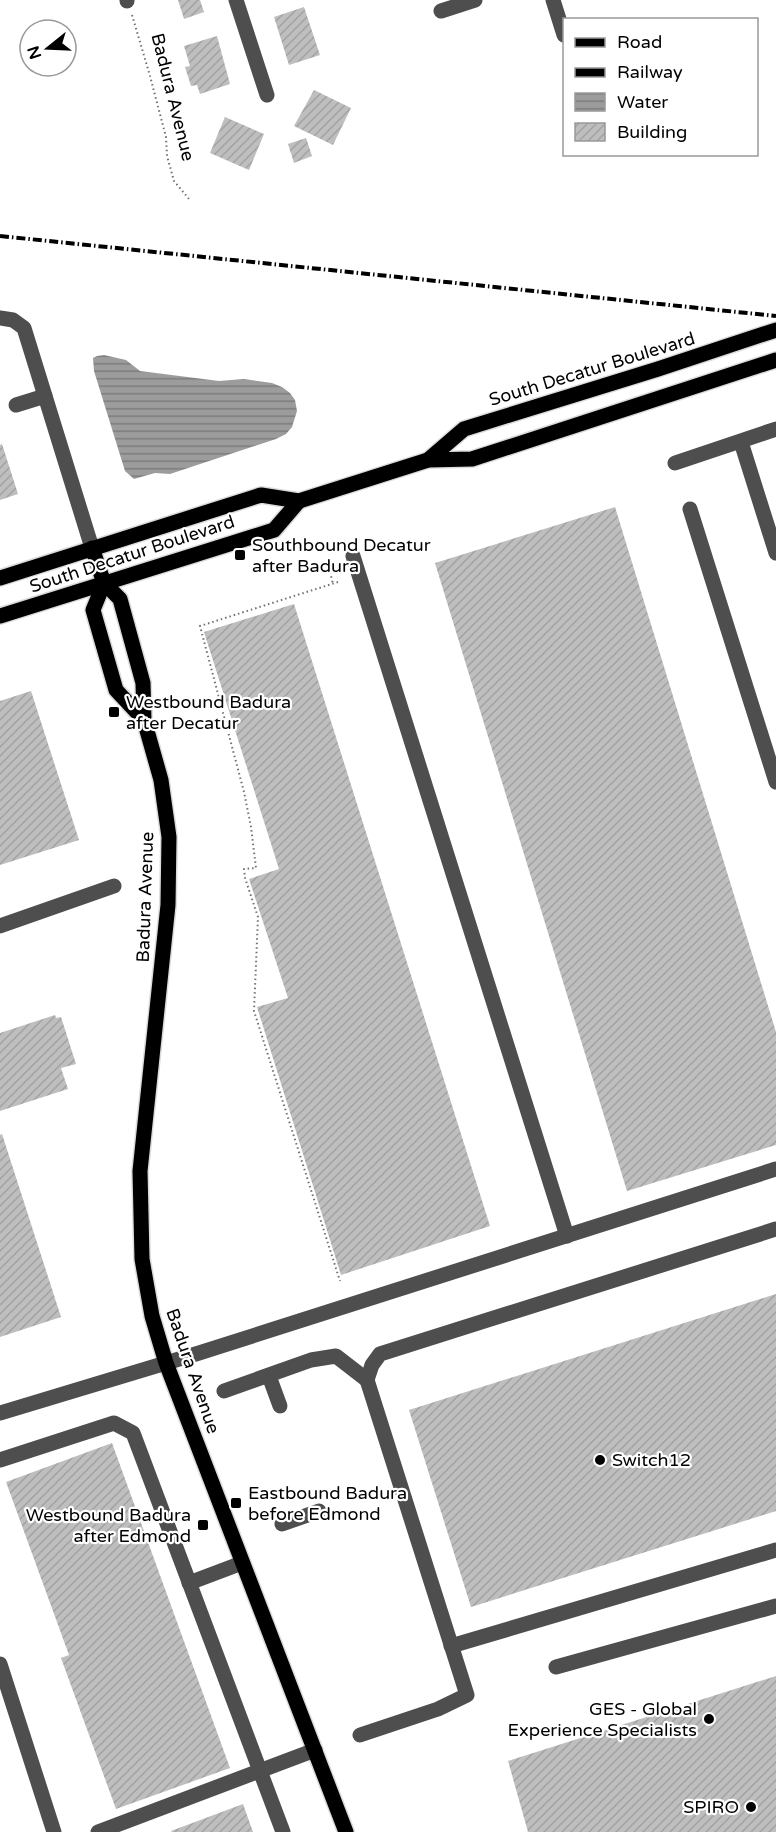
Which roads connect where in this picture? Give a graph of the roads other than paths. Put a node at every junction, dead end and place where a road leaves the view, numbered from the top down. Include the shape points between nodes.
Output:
1 (236, 0) edge
2 (475, 0) edge
3 (553, 0) edge
4 (441, 11) dead end
5 (563, 31) edge
6 (267, 95) dead end
7 (0, 318) edge
8 (776, 330) edge
9 (776, 360) edge
10 (45, 396) junction
11 (16, 405) dead end
12 (776, 429) edge
13 (741, 442) junction
14 (428, 460) junction
15 (675, 463) dead end
16 (299, 501) junction
17 (690, 509) dead end
18 (92, 548) junction
19 (776, 553) edge
20 (352, 556) dead end
21 (0, 578) edge
22 (104, 584) junction
23 (0, 616) edge
24 (144, 720) junction
25 (776, 782) edge
26 (114, 886) dead end
27 (0, 926) edge
28 (776, 1169) edge
29 (776, 1229) edge
30 (567, 1236) junction
31 (166, 1363) junction
32 (269, 1376) junction
33 (367, 1380) junction
34 (224, 1391) dead end
35 (280, 1406) dead end
36 (0, 1413) edge
37 (0, 1460) edge
38 (320, 1511) dead end
39 (282, 1524) dead end
40 (776, 1550) edge
41 (242, 1563) junction
42 (189, 1583) junction
43 (776, 1606) edge
44 (451, 1647) junction
45 (0, 1664) edge
46 (556, 1667) dead end
47 (360, 1735) dead end
48 (315, 1750) junction
49 (260, 1771) junction
50 (54, 1832) edge
51 (98, 1832) edge
52 (283, 1832) edge
53 (346, 1832) edge

1 - 6 street
2 - 4 street
3 - 5 street
7 - 10 street, Badura Avenue via 13,320 24,328
8 - 14 main road, South Decatur Boulevard via 464,429
9 - 14 main road, South Decatur Boulevard via 472,459
10 - 11 street
10 - 18 street, Badura Avenue
12 - 13 street
13 - 15 street
13 - 19 street
14 - 16 main road, South Decatur Boulevard
16 - 18 main road, South Decatur Boulevard via 261,495
16 - 22 main road, South Decatur Boulevard via 274,530
17 - 25 street
18 - 21 main road, South Decatur Boulevard
18 - 22 main road, Badura Avenue
20 - 30 street
22 - 23 main road, South Decatur Boulevard
22 - 24 main road, Badura Avenue via 120,599 143,683
22 - 24 main road, Badura Avenue via 93,610 116,690
24 - 31 main road, Badura Avenue via 161,780 169,837 168,905 140,1171 142,1259 152,1316
26 - 27 street
28 - 30 street
29 - 33 street via 380,1354
30 - 31 street
31 - 36 street
31 - 41 main road, Badura Avenue
32 - 33 street via 311,1360 336,1356
32 - 34 street
32 - 35 street
33 - 44 street
37 - 42 street via 114,1423 133,1433
38 - 39 street
40 - 44 street
41 - 42 street
41 - 48 main road, Badura Avenue
42 - 49 street
43 - 46 street
44 - 47 street via 467,1695
45 - 50 street
48 - 49 street
48 - 53 main road, Badura Avenue
49 - 51 street
49 - 52 street

